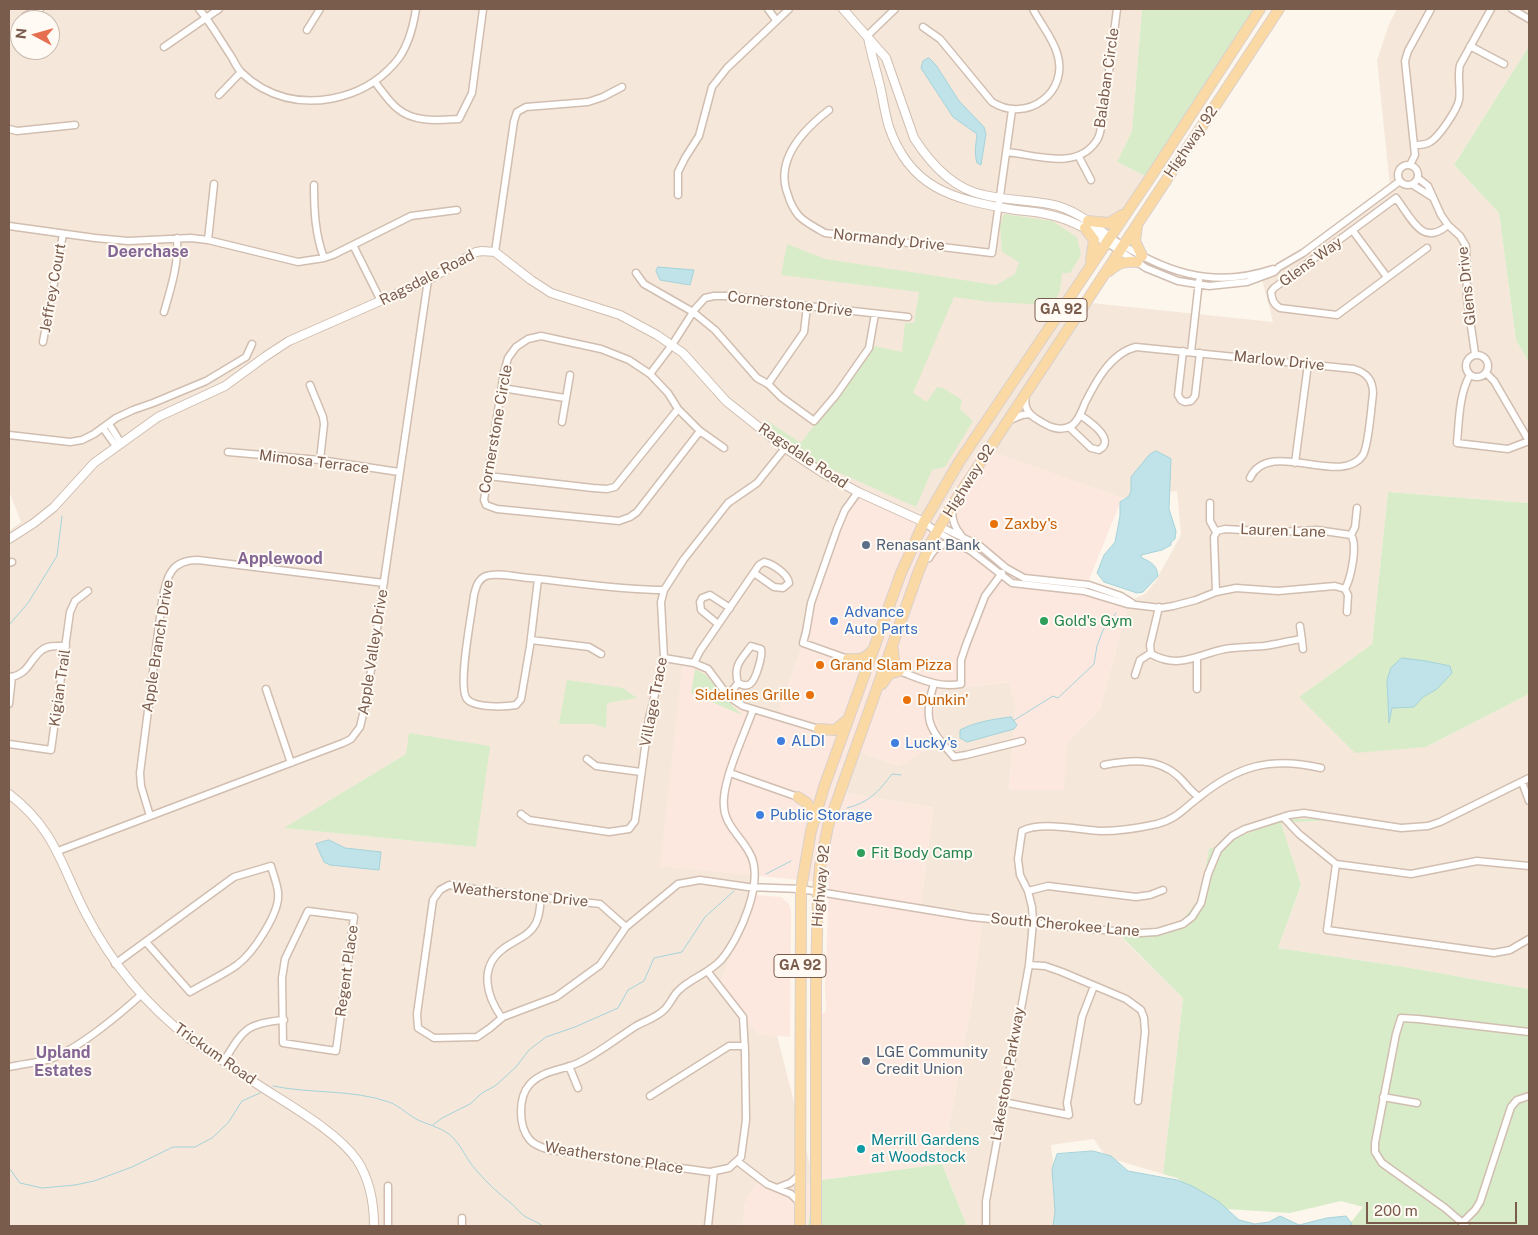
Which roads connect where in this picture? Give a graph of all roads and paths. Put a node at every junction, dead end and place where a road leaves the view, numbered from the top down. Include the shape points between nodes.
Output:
1 (199, 9) edge
2 (219, 9) edge
3 (320, 9) edge
4 (416, 9) edge
5 (483, 9) edge
6 (768, 9) edge
7 (789, 9) edge
8 (843, 9) edge
9 (895, 9) edge
10 (1033, 9) edge
11 (1117, 9) edge
12 (1260, 9) edge
13 (1279, 9) edge
14 (1431, 9) edge
15 (1491, 9) edge
16 (1512, 9) edge
17 (206, 17) junction
18 (1529, 19) edge
19 (776, 20) junction
20 (923, 27) dead end
21 (307, 30) dead end
22 (868, 35) junction
23 (1470, 46) junction
24 (164, 47) dead end
25 (1504, 64) dead end
26 (241, 72) junction
27 (375, 82) junction
28 (622, 87) dead end
29 (219, 95) dead end
30 (829, 110) dead end
31 (1012, 110) junction
32 (75, 125) dead end
33 (9, 129) edge
34 (1414, 145) junction
35 (1007, 152) junction
36 (1079, 157) junction
37 (1410, 165) junction
38 (1418, 178) junction
39 (1091, 180) dead end
40 (1400, 181) junction
41 (214, 184) dead end
42 (314, 185) dead end
43 (1413, 185) junction
44 (678, 195) dead end
45 (1000, 197) junction
46 (1432, 197) junction
47 (999, 207) junction
48 (457, 210) dead end
49 (1126, 211) junction
50 (1137, 223) junction
51 (1087, 224) junction
52 (1448, 225) junction
53 (9, 226) edge
54 (1353, 231) junction
55 (63, 234) junction
56 (177, 238) junction
57 (1108, 239) junction
58 (208, 240) junction
59 (353, 245) junction
60 (1121, 248) junction
61 (1427, 248) dead end
62 (495, 252) junction
63 (324, 258) junction
64 (1139, 259) junction
65 (1090, 266) junction
66 (1279, 268) junction
67 (636, 273) dead end
68 (1200, 275) junction
69 (1388, 277) junction
70 (1100, 279) junction
71 (428, 280) junction
72 (1198, 285) junction
73 (381, 301) junction
74 (807, 306) junction
75 (164, 312) dead end
76 (693, 312) junction
77 (874, 314) junction
78 (908, 317) dead end
79 (43, 342) dead end
80 (252, 344) dead end
81 (672, 345) junction
82 (1183, 351) junction
83 (1191, 352) junction
84 (1200, 352) junction
85 (1475, 354) junction
86 (1308, 364) junction
87 (1486, 373) junction
88 (650, 374) junction
89 (570, 375) dead end
90 (1470, 375) junction
91 (768, 384) junction
92 (310, 385) dead end
93 (502, 388) junction
94 (1028, 390) junction
95 (565, 398) junction
96 (678, 408) junction
97 (1030, 414) junction
98 (1080, 414) junction
99 (562, 422) dead end
100 (1006, 423) junction
101 (106, 426) junction
102 (1069, 426) junction
103 (700, 431) junction
104 (9, 435) edge
105 (118, 445) junction
106 (724, 448) dead end
107 (785, 448) junction
108 (228, 452) dead end
109 (320, 460) junction
110 (1295, 463) junction
111 (399, 472) junction
112 (488, 476) junction
113 (1250, 478) dead end
114 (858, 492) junction
115 (1210, 503) dead end
116 (953, 504) junction
117 (1357, 508) dead end
118 (924, 522) junction
119 (939, 529) junction
120 (1216, 532) junction
121 (1351, 535) junction
122 (9, 539) edge
123 (962, 540) junction
124 (1006, 568) junction
125 (754, 573) junction
126 (1000, 576) junction
127 (538, 579) junction
128 (384, 583) junction
129 (1345, 589) junction
130 (664, 590) junction
131 (88, 591) dead end
132 (1216, 592) junction
133 (910, 597) junction
134 (1133, 603) junction
135 (1159, 607) junction
136 (730, 608) junction
137 (1347, 612) dead end
138 (718, 624) junction
139 (1300, 626) dead end
140 (1302, 639) junction
141 (531, 640) junction
142 (893, 641) junction
143 (66, 646) junction
144 (874, 648) junction
145 (1303, 649) dead end
146 (1151, 653) junction
147 (601, 654) dead end
148 (664, 658) junction
149 (1197, 658) junction
150 (848, 659) junction
151 (694, 662) junction
152 (899, 671) junction
153 (1135, 675) dead end
154 (10, 677) edge
155 (738, 683) junction
156 (862, 683) junction
157 (934, 684) junction
158 (266, 689) dead end
159 (1197, 689) dead end
160 (728, 696) junction
161 (9, 704) edge
162 (753, 710) junction
163 (852, 713) junction
164 (863, 728) junction
165 (819, 729) junction
166 (1022, 741) dead end
167 (9, 744) edge
168 (836, 756) junction
169 (587, 760) dead end
170 (291, 763) junction
171 (1104, 765) dead end
172 (1321, 768) dead end
173 (642, 772) junction
174 (730, 773) junction
175 (1529, 778) edge
176 (1522, 782) junction
177 (824, 788) junction
178 (9, 794) edge
179 (798, 797) junction
180 (1199, 797) junction
181 (1529, 801) edge
182 (521, 814) dead end
183 (150, 816) junction
184 (1283, 817) junction
185 (814, 820) junction
186 (58, 851) junction
187 (1336, 864) junction
188 (1529, 866) edge
189 (753, 888) junction
190 (801, 889) junction
191 (1163, 890) dead end
192 (818, 891) junction
193 (1028, 891) junction
194 (541, 897) junction
195 (1033, 922) junction
196 (626, 927) junction
197 (1529, 939) edge
198 (146, 942) junction
199 (115, 964) junction
200 (1029, 965) junction
201 (708, 972) junction
202 (1094, 986) junction
203 (141, 995) junction
204 (502, 1018) junction
205 (284, 1020) junction
206 (1529, 1032) edge
207 (745, 1046) junction
208 (224, 1061) junction
209 (9, 1066) edge
210 (569, 1066) junction
211 (578, 1088) dead end
212 (650, 1096) dead end
213 (1529, 1096) edge
214 (1384, 1097) junction
215 (1138, 1101) dead end
216 (1003, 1102) junction
217 (1417, 1103) dead end
218 (737, 1161) junction
219 (714, 1171) junction
220 (800, 1175) junction
221 (388, 1186) dead end
222 (776, 1188) junction
223 (800, 1203) junction
224 (462, 1218) dead end
225 (1464, 1224) edge
226 (374, 1226) edge
227 (388, 1226) edge
228 (462, 1226) edge
229 (708, 1226) edge
230 (800, 1226) edge
231 (816, 1226) edge
232 (986, 1226) edge

1 - 17 street
2 - 17 street
3 - 21 street
4 - 27 street via 408,41 395,63
5 - 27 street via 472,93 459,119 433,120 411,116 398,109
6 - 19 street
7 - 19 street
8 - 22 street
9 - 22 street
10 - 31 street via 1057,53 1056,82 1051,92 1035,106
11 - 36 street, Balaban Circle via 1100,134 1097,141
12 - 49 main road, Highway 92 / GA 92
13 - 50 main road, Highway 92 / GA 92
14 - 34 street via 1405,61
15 - 23 street
16 - 18 street
17 - 24 street
17 - 26 street
19 - 44 street via 712,86 699,136 678,172
20 - 31 street via 940,39 992,102
22 - 45 street via 886,58 914,138 932,163 968,190
22 - 47 street via 889,125 906,160 936,189 972,202
23 - 25 street
23 - 34 street via 1460,65 1459,102 1455,110 1429,143
26 - 27 street via 263,88 291,98 323,101
26 - 29 street
28 - 62 street via 588,102 526,107 517,112
30 - 47 street, Normandy Drive via 803,133 792,148 784,176 785,188 798,215 817,229 825,233 992,254
31 - 35 street, Normandy Drive
32 - 33 street
34 - 37 street via 1415,155
35 - 36 street via 1056,159
35 - 45 street, Normandy Drive
36 - 39 street
37 - 38 street via 1418,172
37 - 40 street via 1399,171
38 - 43 street
38 - 46 street, Glens Drive via 1428,186
40 - 43 street via 1404,185
40 - 66 street
41 - 58 street
42 - 63 street via 314,217
43 - 46 street, Glens Drive
45 - 47 street, Normandy Drive
45 - 51 street via 1049,204 1079,214
46 - 52 street, Glens Drive
47 - 51 street
48 - 59 street via 411,216
49 - 51 main road via 1108,223
49 - 57 main road, Highway 92 / GA 92
50 - 60 main road, Highway 92 / GA 92
50 - 64 main road
51 - 57 street
51 - 65 main road via 1094,240
52 - 54 street, Glens Way via 1437,234 1420,231 1396,198
52 - 85 street, Glens Drive via 1466,246 1467,298
53 - 55 street
54 - 69 street
54 - 69 street, Glens Way via 1274,288 1271,292 1274,304 1280,308 1338,315
55 - 56 street via 128,241
55 - 79 street, Jeffrey Court
56 - 58 street
56 - 75 street via 174,271
57 - 60 street
57 - 65 main road, Highway 92 / GA 92
58 - 63 street via 285,260 298,262
59 - 63 street
59 - 73 street
60 - 64 street
60 - 70 main road, Highway 92 / GA 92
61 - 69 street, Glens Way
62 - 71 street, Ragsdale Road via 476,252
62 - 81 street, Ragsdale Road via 550,293 620,315
64 - 68 street
64 - 70 main road via 1115,265
64 - 72 street via 1162,275
65 - 118 main road, Highway 92 / GA 92 via 959,462
66 - 68 street via 1225,278
66 - 72 street via 1247,282
67 - 76 street via 644,284
68 - 72 street
70 - 94 main road, Highway 92 / GA 92
71 - 73 street, Ragsdale Road
71 - 111 street, Apple Valley Drive
72 - 83 street
73 - 105 street, Ragsdale Road via 288,342 225,386 158,417
74 - 76 street, Cornerstone Drive via 714,296 705,298
74 - 77 street, Cornerstone Drive
74 - 91 street via 804,332
76 - 81 street, Cornerstone Drive
76 - 91 street via 715,330 757,378
77 - 78 street, Cornerstone Drive
77 - 91 street via 869,348 814,421
80 - 101 street via 246,356 206,381 133,410
81 - 88 street, Cornerstone Drive
81 - 107 street, Ragsdale Road via 696,366 726,401
82 - 83 street, Marlow Drive
82 - 84 street via 1178,392 1181,400 1186,402 1195,396
82 - 98 street, Marlow Drive via 1140,347 1121,352 1098,378
83 - 84 street, Marlow Drive
84 - 86 street, Marlow Drive
85 - 87 street via 1487,360
85 - 90 street via 1466,361
86 - 110 street
86 - 110 street, Marlow Drive via 1364,373 1373,386 1372,403 1365,450 1356,461 1343,466
87 - 90 street via 1480,377
87 - 90 street via 1529,441 1508,449 1457,443 1463,396
88 - 93 street, Cornerstone Circle via 629,360 601,349 541,336 516,347 508,358
88 - 96 street, Cornerstone Circle
89 - 95 street
92 - 109 street via 324,424
93 - 95 street
93 - 112 street, Cornerstone Circle
94 - 97 street via 1026,404
94 - 100 main road, Highway 92 / GA 92
95 - 99 street
96 - 103 street, Cornerstone Circle
96 - 112 street via 616,487 593,488
97 - 100 street via 1022,414
97 - 102 street via 1052,428
98 - 102 street, Marlow Drive
98 - 102 street via 1104,436 1104,446 1099,450 1091,448
100 - 116 main road, Highway 92 / GA 92
101 - 104 street via 76,441
101 - 105 street
103 - 106 street, Cornerstone Circle
103 - 112 street, Cornerstone Circle via 637,512 619,521 490,508 484,500
105 - 122 street, Ragsdale Road via 86,470 46,514
107 - 114 street, Ragsdale Road
107 - 130 street, Village Trace via 757,483 728,503
108 - 109 street, Mimosa Terrace
109 - 111 street, Mimosa Terrace
110 - 113 street, Marlow Drive via 1278,461 1266,464
111 - 128 street, Apple Valley Drive
114 - 118 street, Ragsdale Road
114 - 150 street via 845,510 837,530 811,603 803,643
115 - 120 street via 1210,521
116 - 119 main road, Highway 92 / GA 92
116 - 123 street via 952,521
117 - 121 street
118 - 119 street
118 - 144 main road, Highway 92 / GA 92 via 901,573
119 - 123 street
119 - 133 main road, Highway 92 / GA 92
120 - 121 street, Lauren Lane via 1225,529 1317,530
120 - 132 street
121 - 129 street via 1354,549
123 - 124 street via 980,546
123 - 126 street
123 - 133 street via 944,544 932,552
124 - 126 street
124 - 134 street via 1024,578 1089,585
125 - 125 street via 764,562 770,563 787,577 789,583 783,588 774,587
125 - 136 street
126 - 134 street via 1012,583 1084,591 1118,602
126 - 157 street via 985,596 966,645 961,660 961,684
127 - 130 street
127 - 141 street
127 - 141 street via 491,575 477,584 463,673 466,699 492,706 516,705 521,699
128 - 170 street, Apple Valley Drive via 360,727 343,743
128 - 183 street, Apple Branch Drive via 198,560 182,562 174,567 166,580 162,601 140,773 143,798
129 - 132 street via 1335,586 1278,590 1236,588
129 - 137 street
130 - 148 street, Village Trace via 661,602
131 - 143 street, Kigian Trail via 76,601 70,612
132 - 135 street via 1186,603
133 - 142 main road, Highway 92 / GA 92
134 - 135 street
135 - 146 street
136 - 138 street
136 - 138 street via 710,595 702,598 701,610
138 - 151 street
139 - 140 street
140 - 145 street
140 - 149 street via 1223,650
141 - 147 street via 589,648
142 - 152 main road via 892,658
142 - 164 main road, Highway 92 / GA 92
143 - 154 street via 42,650 30,667 20,675
143 - 167 street, Kigian Trail via 51,750
144 - 150 main road via 867,657
144 - 156 main road, Highway 92 / GA 92
146 - 149 street via 1169,660
146 - 153 street via 1140,660
148 - 151 street
148 - 173 street, Village Trace via 652,702
149 - 159 street
150 - 156 main road via 856,664
151 - 160 street via 708,669
152 - 157 street
152 - 164 main road via 886,677
154 - 161 street
155 - 155 street via 751,684 763,654 761,649 751,646 737,665
155 - 160 street
156 - 163 main road, Highway 92 / GA 92
157 - 166 street via 928,718 932,729 954,756
158 - 170 street
160 - 162 street
162 - 165 street
162 - 174 street, Weatherstone Place
163 - 165 main road via 835,730
163 - 168 main road, Highway 92 / GA 92
164 - 192 main road, Highway 92 / GA 92 via 828,826
165 - 168 main road via 832,736
168 - 177 main road, Highway 92 / GA 92
169 - 173 street via 596,766
170 - 183 street, Apple Valley Drive
171 - 180 street via 1135,760 1159,765 1170,770
172 - 180 street via 1290,762 1261,765 1227,777
173 - 182 street, Village Trace via 635,821 629,828 609,832 570,827 529,820
174 - 179 street
174 - 189 street, Weatherstone Place via 724,792 725,816 754,863
175 - 176 street, South Cherokee Lane
176 - 181 street
176 - 184 street, South Cherokee Lane via 1440,822 1415,828 1388,827 1304,813
177 - 179 main road via 814,796
177 - 185 main road, Highway 92 / GA 92
178 - 186 street, Trickum Road via 37,820
179 - 185 main road via 807,803
180 - 193 street, Lakestone Parkway via 1183,812 1156,824 1100,831 1073,827 1026,829 1022,832 1018,859 1020,875
183 - 186 street, Apple Valley Drive
184 - 187 street via 1298,834
184 - 195 street, South Cherokee Lane via 1245,829 1223,844 1211,864 1198,910 1183,924 1140,933
185 - 190 main road, Highway 92 / GA 92
186 - 199 street, Trickum Road via 85,913
187 - 188 street via 1411,874 1478,861
187 - 197 street via 1327,930 1494,953 1510,950
189 - 190 street
189 - 196 street, Weatherstone Drive via 700,880 678,884
189 - 201 street, Weatherstone Place via 739,932 722,959
190 - 192 street, South Cherokee Lane
190 - 220 main road, Highway 92 / GA 92
191 - 193 street via 1136,896 1048,886
192 - 195 street, South Cherokee Lane via 971,917
192 - 231 main road, Highway 92 / GA 92
193 - 195 street, Lakestone Parkway
194 - 196 street, Weatherstone Drive via 600,904
194 - 204 street via 539,916 532,929 502,950 489,971 489,994
194 - 204 street, Weatherstone Drive via 450,885 440,890 433,900 417,1014 418,1028 434,1038 477,1037
195 - 200 street, Lakestone Parkway
196 - 204 street, Weatherstone Drive via 593,971 556,997
198 - 198 street via 234,877 270,866 278,893 277,908 237,965 190,992
198 - 199 street
199 - 203 street, Trickum Road
200 - 202 street via 1045,966
200 - 216 street, Lakestone Parkway
201 - 207 street via 743,1017
201 - 210 street, Weatherstone Place via 678,991 664,1010
202 - 215 street via 1141,1010 1144,1032
202 - 216 street via 1082,1017 1066,1103 1069,1115
203 - 208 street, Trickum Road via 179,1031
203 - 209 street via 76,1045 51,1059
205 - 205 street, Regent Place via 282,978 285,959 308,910 354,917 336,1051 283,1043
205 - 208 street via 250,1027 240,1035
206 - 214 street via 1401,1018 1394,1038
207 - 212 street via 730,1046
207 - 218 street via 746,1120 744,1145
208 - 226 street, Trickum Road via 343,1144 357,1161 368,1184
210 - 211 street
210 - 219 street, Weatherstone Place via 542,1075 530,1084 522,1099 523,1122 530,1140 536,1145 550,1150 684,1170
213 - 225 street via 1517,1100 1511,1107 1480,1202
214 - 217 street
214 - 225 street via 1375,1143 1379,1160
216 - 232 street, Lakestone Parkway via 986,1200
218 - 219 street, Weatherstone Place via 729,1168
218 - 222 street
219 - 229 street
220 - 222 street
220 - 223 main road, Highway 92 / GA 92
221 - 227 street
222 - 223 street via 791,1194
223 - 230 main road, Highway 92 / GA 92
224 - 228 street

